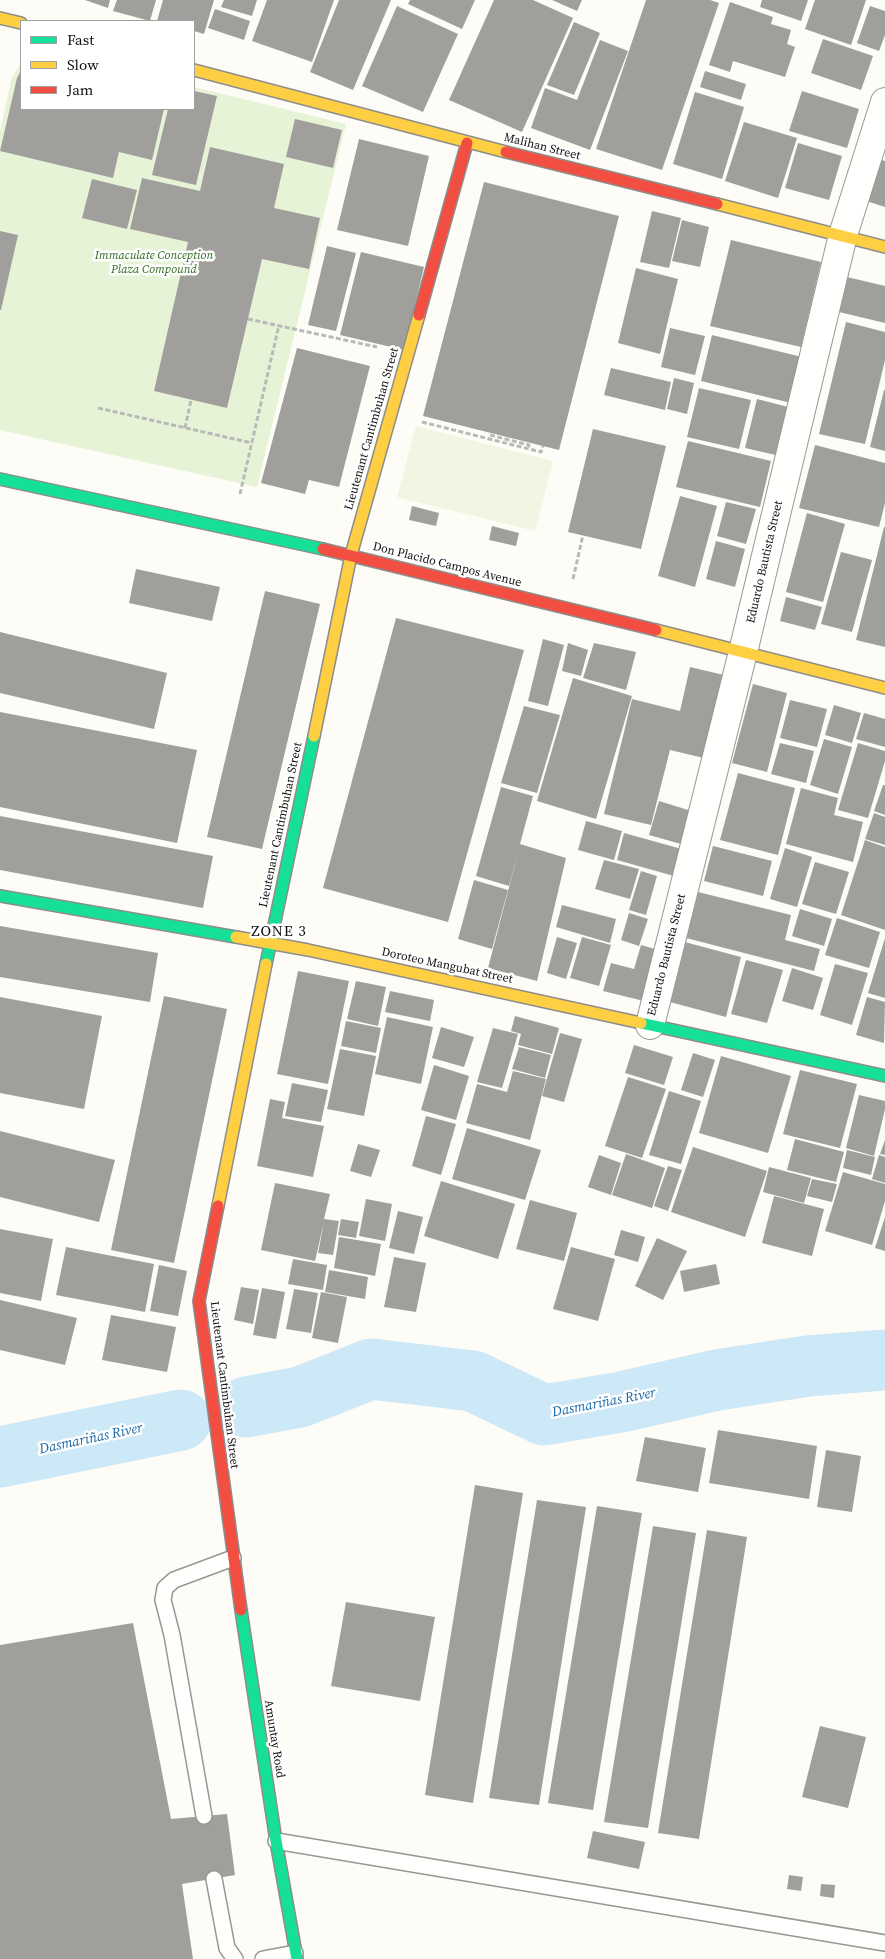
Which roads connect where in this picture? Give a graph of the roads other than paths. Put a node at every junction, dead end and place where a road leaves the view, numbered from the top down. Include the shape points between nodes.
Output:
1 (0, 18) edge
2 (20, 23) edge
3 (195, 70) edge
4 (885, 102) edge
5 (467, 143) junction
6 (842, 235) junction
7 (885, 247) edge
8 (0, 479) edge
9 (351, 555) junction
10 (743, 652) junction
11 (885, 688) edge
12 (0, 896) edge
13 (270, 943) junction
14 (650, 1024) junction
15 (885, 1076) edge
16 (228, 1522) joint
17 (233, 1558) junction
18 (204, 1816) dead end
19 (276, 1841) junction
20 (214, 1878) dead end
21 (885, 1943) edge
22 (296, 1956) edge
23 (235, 1959) edge
24 (263, 1959) edge

1 - 2 street
3 - 5 street, Malihan Street
4 - 6 street, Eduardo Bautista Street
5 - 6 street, Malihan Street
5 - 9 street, Lieutenant Cantimbuhan Street
6 - 7 street, Malihan Street
6 - 10 street, Eduardo Bautista Street
8 - 9 street, Don Placido Campos Avenue
9 - 10 street, Don Placido Campos Avenue
9 - 13 street, Lieutenant Cantimbuhan Street
10 - 11 street, Don Placido Campos Avenue
10 - 14 street, Eduardo Bautista Street
12 - 13 street, Doroteo Mangubat Street
13 - 14 street, Doroteo Mangubat Street
13 - 16 street, Lieutenant Cantimbuhan Street via 199,1301
14 - 15 street, Doroteo Mangubat Street
16 - 17 street, Amuntay Road
17 - 18 lane via 174,1580 165,1588 163,1600 172,1634
17 - 19 street, Amuntay Road
19 - 21 lane
19 - 22 street, Amuntay Road
20 - 23 lane via 228,1948
22 - 24 lane

